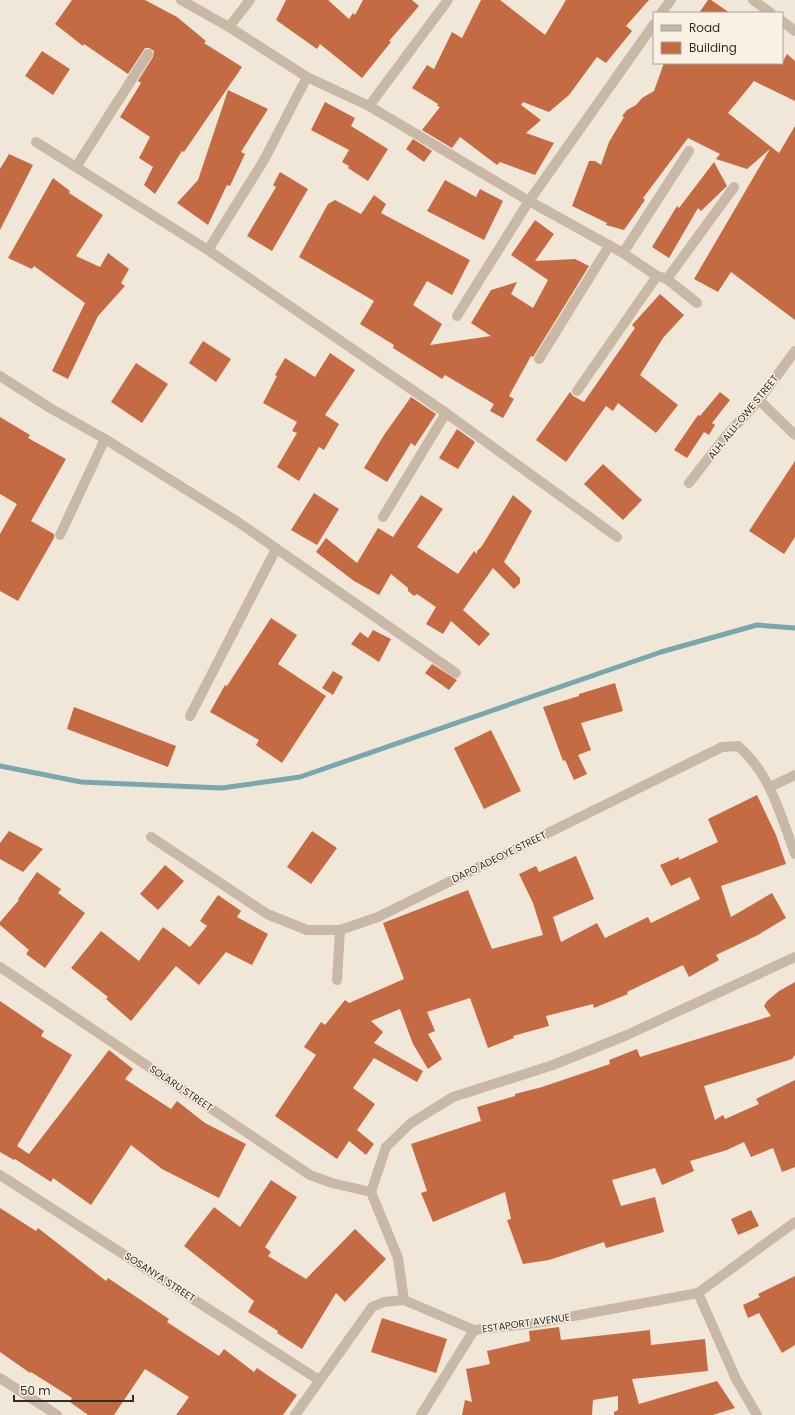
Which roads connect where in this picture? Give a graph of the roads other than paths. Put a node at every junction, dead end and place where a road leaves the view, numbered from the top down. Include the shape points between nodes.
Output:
1 (181, 0) edge
2 (250, 0) edge
3 (448, 0) edge
4 (670, 0) edge
5 (753, 0) edge
6 (662, 12) edge
7 (770, 12) edge
8 (783, 22) edge
9 (653, 25) edge
10 (229, 27) junction
11 (795, 31) edge
12 (148, 54) dead end
13 (307, 78) junction
14 (369, 106) junction
15 (36, 142) dead end
16 (689, 151) dead end
17 (76, 167) junction
18 (734, 187) dead end
19 (530, 201) junction
20 (609, 246) junction
21 (208, 250) junction
22 (623, 253) junction
23 (657, 276) junction
24 (667, 279) junction
25 (697, 303) dead end
26 (457, 316) dead end
27 (795, 351) edge
28 (539, 359) dead end
29 (0, 376) edge
30 (577, 391) dead end
31 (759, 400) junction
32 (446, 413) junction
33 (795, 435) edge
34 (105, 439) junction
35 (689, 483) dead end
36 (383, 518) dead end
37 (60, 535) dead end
38 (617, 537) dead end
39 (276, 549) junction
40 (456, 674) dead end
41 (190, 716) dead end
42 (795, 775) edge
43 (770, 786) junction
44 (151, 837) dead end
45 (795, 854) edge
46 (340, 930) junction
47 (795, 957) edge
48 (0, 967) edge
49 (337, 980) dead end
50 (0, 1174) edge
51 (371, 1192) junction
52 (795, 1222) edge
53 (698, 1293) junction
54 (404, 1300) junction
55 (474, 1330) junction
56 (0, 1378) edge
57 (320, 1380) junction
58 (57, 1415) edge
59 (295, 1415) edge
60 (421, 1415) edge
61 (756, 1415) edge

1 - 10 street
2 - 10 street
3 - 14 street
4 - 6 street
5 - 7 street
8 - 11 street
9 - 19 street
10 - 13 street
12 - 17 street
13 - 14 street
13 - 21 street via 264,160
14 - 19 street
15 - 17 street
16 - 22 street
17 - 21 street
18 - 24 street
19 - 20 street
19 - 26 street
20 - 22 street
20 - 28 street
21 - 32 street
22 - 23 street
23 - 24 street
23 - 30 street
24 - 25 street
27 - 31 street, ALH. ALLI-OWE STREET
29 - 34 street
31 - 33 street
31 - 35 street, ALH. ALLI-OWE STREET via 725,437
32 - 36 street
32 - 38 street
34 - 37 street
34 - 39 street via 238,522
39 - 40 street
39 - 41 street
42 - 43 street
43 - 45 street, DAPO ADEOYE STREET
43 - 46 street, DAPO ADEOYE STREET via 751,757 738,746 722,747 378,917
44 - 46 street, DAPO ADEOYE STREET via 267,914 307,930
46 - 49 street
47 - 51 street via 627,1035 553,1065 453,1096 411,1122 386,1147
48 - 51 street, SOLARU STREET via 310,1175
50 - 57 street, SOSANYA STREET
51 - 54 street via 398,1258
52 - 53 street, ESTAPORT AVENUE
53 - 55 street, ESTAPORT AVENUE via 536,1323
53 - 61 street via 736,1379
54 - 55 street, ESTAPORT AVENUE
54 - 57 street, ESTAPORT AVENUE via 384,1302 372,1307
55 - 60 street
56 - 58 street
57 - 59 street, ESTAPORT AVENUE

